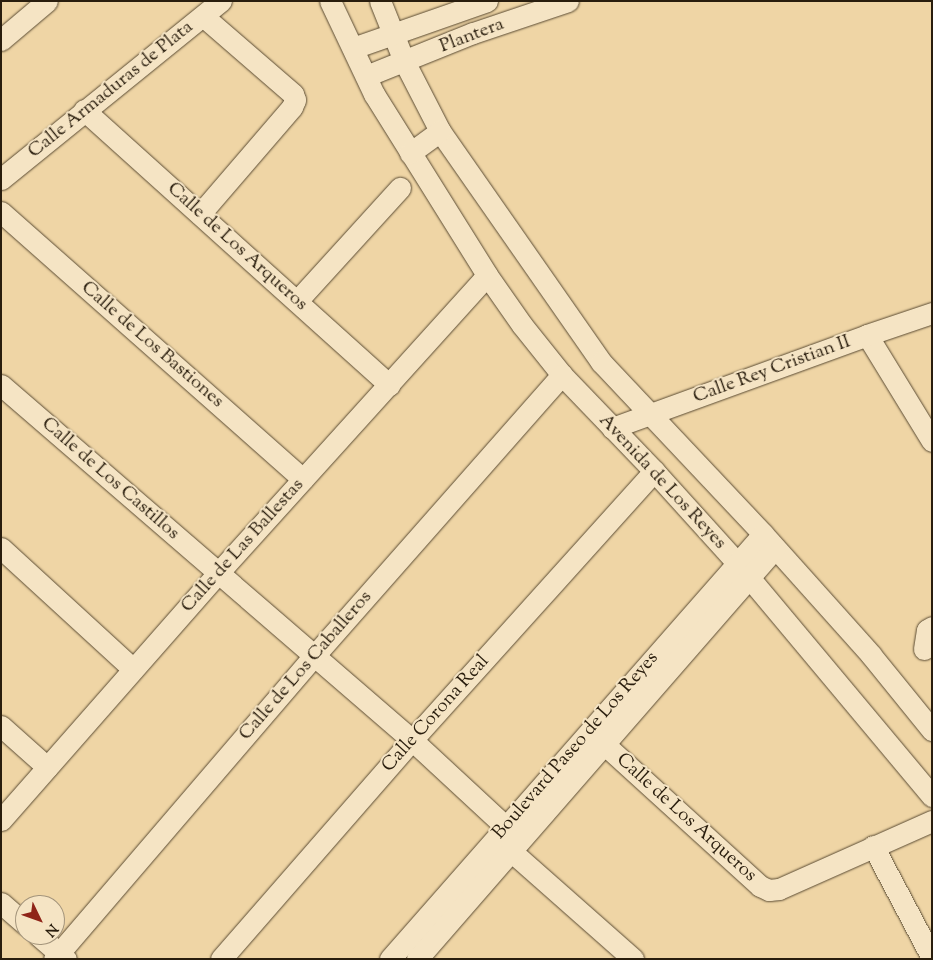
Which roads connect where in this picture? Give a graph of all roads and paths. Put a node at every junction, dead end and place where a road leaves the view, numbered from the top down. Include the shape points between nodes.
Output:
1 (221, 1) edge
2 (330, 1) edge
3 (380, 1) edge
4 (487, 1) edge
5 (560, 3) edge
6 (36, 5) edge
7 (202, 16) junction
8 (393, 33) junction
9 (1, 40) edge
10 (353, 48) junction
11 (404, 61) junction
12 (366, 76) junction
13 (84, 110) junction
14 (440, 132) junction
15 (410, 153) junction
16 (1, 179) edge
17 (400, 188) dead end
18 (1, 212) edge
19 (200, 214) junction
20 (487, 275) junction
21 (297, 301) junction
22 (932, 313) edge
23 (867, 334) junction
24 (562, 375) junction
25 (1, 385) edge
26 (389, 385) junction
27 (651, 415) junction
28 (612, 428) junction
29 (932, 440) edge
30 (654, 471) junction
31 (303, 478) junction
32 (769, 541) junction
33 (1, 548) edge
34 (743, 570) junction
35 (219, 572) junction
36 (932, 628) edge
37 (924, 649) dead end
38 (314, 656) junction
39 (133, 669) junction
40 (1, 726) edge
41 (932, 730) edge
42 (412, 740) junction
43 (604, 744) junction
44 (47, 767) junction
45 (932, 796) edge
46 (1, 820) edge
47 (932, 821) edge
48 (506, 827) junction
49 (872, 846) junction
50 (511, 850) junction
51 (1, 903) edge
52 (15, 915) edge
53 (48, 945) edge
54 (426, 955) edge
55 (60, 957) edge
56 (932, 958) edge
57 (221, 959) edge
58 (390, 959) edge
59 (633, 959) edge

1 - 7 street, Calle Armaduras de Plata
2 - 10 street, Avenida de Los Reyes
3 - 8 street, Avenida de Los Reyes
4 - 8 street, Plantera
5 - 11 street, Plantera
6 - 9 street
7 - 13 street, Calle Armaduras de Plata
7 - 19 street via 295,100 292,108
8 - 10 street, Plantera
8 - 11 street, Avenida de Los Reyes
10 - 12 street, Avenida de Los Reyes
11 - 12 street, Plantera
11 - 14 street, Avenida de Los Reyes
12 - 15 street, Avenida de Los Reyes
13 - 16 street, Calle Armaduras de Plata
13 - 19 street, Calle de Los Arqueros
14 - 15 street
14 - 27 street, Avenida de Los Reyes via 601,362
15 - 20 street, Avenida de Los Reyes
17 - 21 street
18 - 31 street, Calle de Los Bastiones
19 - 21 street, Calle de Los Arqueros
20 - 24 street, Avenida de Los Reyes
20 - 26 street, Calle de Las Ballestas
21 - 26 street, Calle de Los Arqueros
22 - 23 street, Calle Rey Cristian II
23 - 27 street, Calle Rey Cristian II
23 - 29 street
24 - 28 street, Avenida de Los Reyes
24 - 38 street, Calle de Los Caballeros
25 - 35 street, Calle de Los Castillos
26 - 31 street, Calle de Las Ballestas
27 - 28 street, Calle Rey Cristian II
27 - 32 street, Avenida de Los Reyes
28 - 30 street, Avenida de Los Reyes
30 - 34 street, Avenida de Los Reyes
30 - 42 street, Calle Corona Real
31 - 35 street, Calle de Las Ballestas
32 - 34 street, Boulevard Paseo de Los Reyes
32 - 41 street, Avenida de Los Reyes via 871,655
33 - 39 street
34 - 43 street, Boulevard Paseo de Los Reyes
34 - 45 street, Avenida de Los Reyes
34 - 48 street, Boulevard Paseo de Los Reyes
35 - 38 street, Calle de Los Castillos
35 - 39 street, Calle de Las Ballestas
36 - 37 street via 927,630
38 - 42 street, Calle de Los Castillos
38 - 55 street, Calle de Los Caballeros
39 - 44 street, Calle de Las Ballestas
40 - 44 street
42 - 48 street, Calle de Los Castillos
42 - 57 street, Calle Corona Real
43 - 49 street, Calle de Los Arqueros via 760,886 769,890 778,889
43 - 50 street, Boulevard Paseo de Los Reyes
44 - 46 street, Calle de Las Ballestas
47 - 49 street
48 - 50 street
48 - 58 street, Boulevard Paseo de Los Reyes
49 - 56 street
50 - 54 street, Boulevard Paseo de Los Reyes
50 - 59 street
51 - 52 street
53 - 55 street

